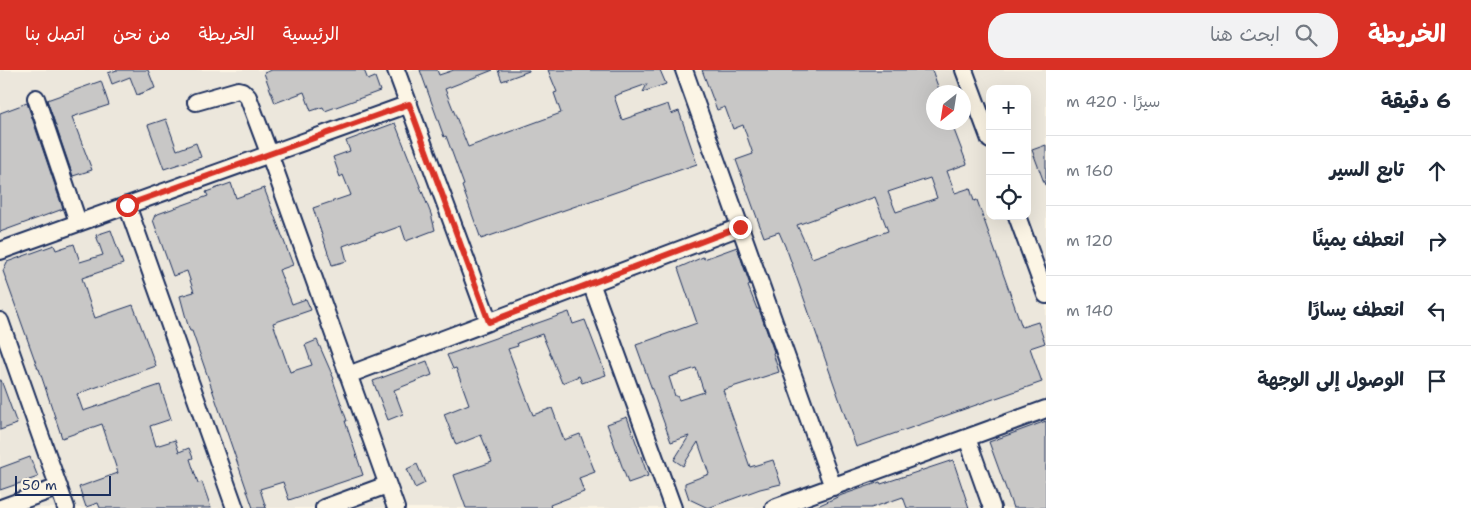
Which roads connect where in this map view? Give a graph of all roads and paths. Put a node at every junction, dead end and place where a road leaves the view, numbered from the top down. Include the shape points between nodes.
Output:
1 (396, 70) edge
2 (684, 70) edge
3 (964, 70) edge
4 (36, 98) dead end
5 (196, 102) dead end
6 (409, 104) junction
7 (986, 130) edge
8 (269, 153) junction
9 (127, 205) junction
10 (1018, 220) edge
11 (78, 222) junction
12 (740, 227) junction
13 (0, 251) edge
14 (591, 283) junction
15 (1046, 295) edge
16 (0, 321) edge
17 (489, 322) junction
18 (7, 362) edge
19 (348, 375) junction
20 (1046, 409) edge
21 (967, 438) junction
22 (388, 485) junction
23 (59, 487) junction
24 (833, 487) junction
25 (0, 508) edge
26 (66, 508) edge
27 (235, 508) edge
28 (324, 508) edge
29 (396, 508) edge
30 (673, 508) edge
31 (774, 508) edge
32 (992, 508) edge

1 - 6 lane
2 - 12 lane
3 - 7 lane
4 - 11 lane
5 - 8 lane via 242,91 248,97
6 - 8 lane
6 - 17 lane
8 - 9 lane
8 - 19 lane
9 - 11 lane
9 - 27 lane
10 - 15 lane
11 - 13 lane
12 - 14 lane
12 - 24 lane
14 - 17 lane
14 - 30 lane
16 - 18 lane
17 - 19 lane
18 - 23 lane
19 - 22 lane
20 - 21 lane
21 - 24 lane
21 - 32 lane
22 - 28 lane
22 - 29 lane
23 - 25 lane
23 - 26 lane
24 - 31 lane

